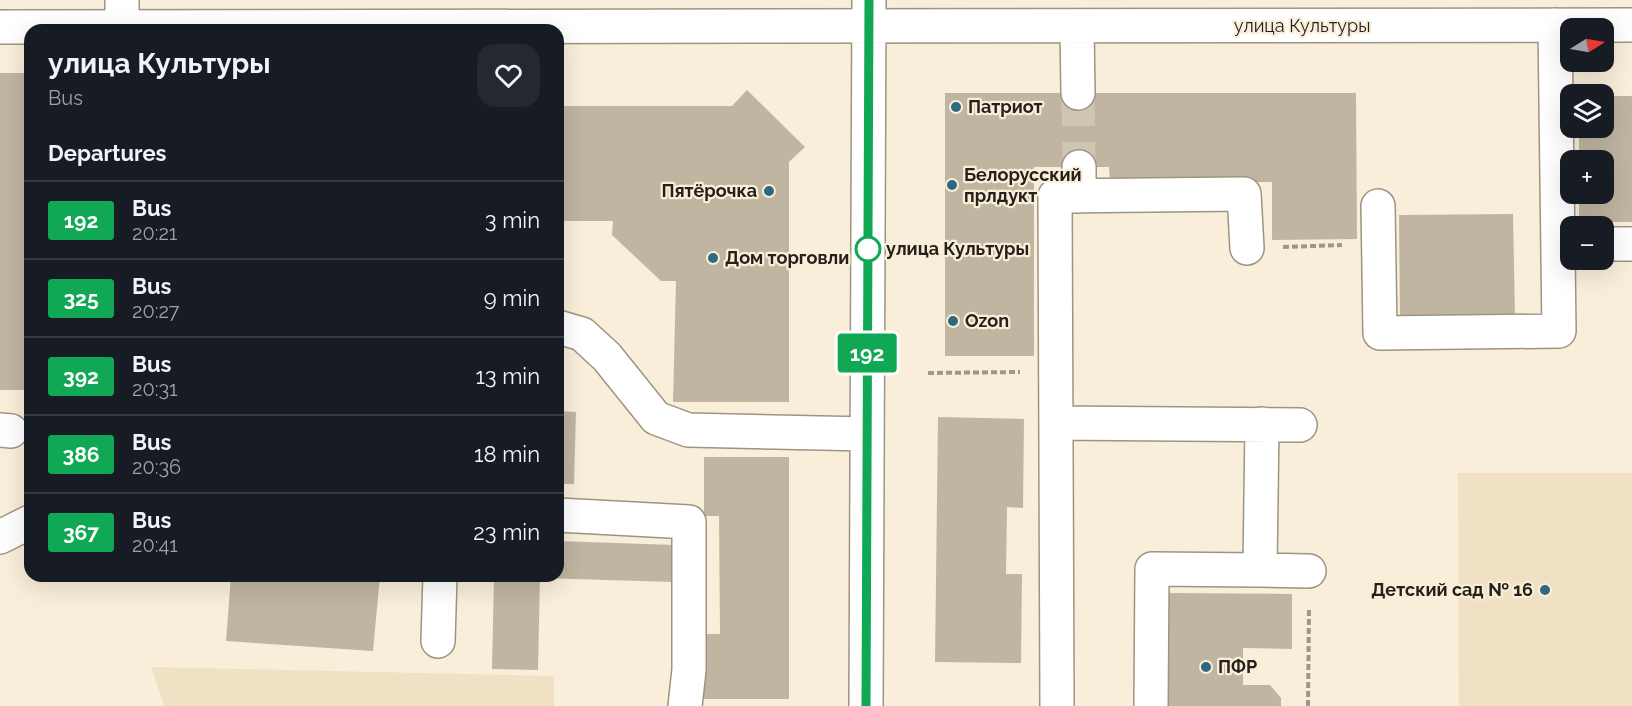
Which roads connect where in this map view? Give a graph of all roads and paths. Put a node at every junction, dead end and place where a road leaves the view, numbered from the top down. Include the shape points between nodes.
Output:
1 (122, 14) edge
2 (869, 14) edge
3 (24, 24) edge
4 (28, 24) edge
5 (1632, 25) edge
6 (1556, 26) junction
7 (0, 27) edge
8 (1077, 27) junction
9 (1078, 93) tunnel mouth
10 (1378, 206) dead end
11 (1563, 216) edge
12 (1378, 244) junction
13 (1614, 244) edge
14 (1632, 244) edge
15 (1247, 248) joint
16 (1563, 270) edge
17 (564, 329) edge
18 (1056, 372) junction
19 (928, 373) dead end
20 (1056, 423) junction
21 (1262, 424) junction
22 (1300, 425) dead end
23 (867, 434) junction
24 (564, 515) edge
25 (24, 525) edge
26 (0, 537) edge
27 (1260, 570) junction
28 (1309, 571) joint
29 (440, 582) edge
30 (438, 642) dead end
31 (686, 706) edge
32 (866, 706) edge
33 (1057, 706) edge
34 (1151, 706) edge
35 (1308, 706) edge

1 - 2 street, улица Культуры
1 - 4 street, улица Культуры
2 - 8 street, улица Культуры
2 - 23 street
3 - 7 street, улица Культуры
5 - 6 street, улица Культуры
6 - 8 street, улица Культуры
6 - 11 street
8 - 9 street
10 - 12 street
12 - 15 path
12 - 16 street via 1380,333 1559,331
13 - 14 street
15 - 18 street via 1244,194 1079,182 1055,196
17 - 23 street via 582,334 608,357 656,418 688,430
18 - 19 path
18 - 20 street
20 - 21 street
20 - 33 street
21 - 22 street
21 - 27 street
23 - 32 street
24 - 31 street via 689,522
25 - 26 street
27 - 28 street
27 - 34 street via 1152,569
28 - 35 path
29 - 30 street

